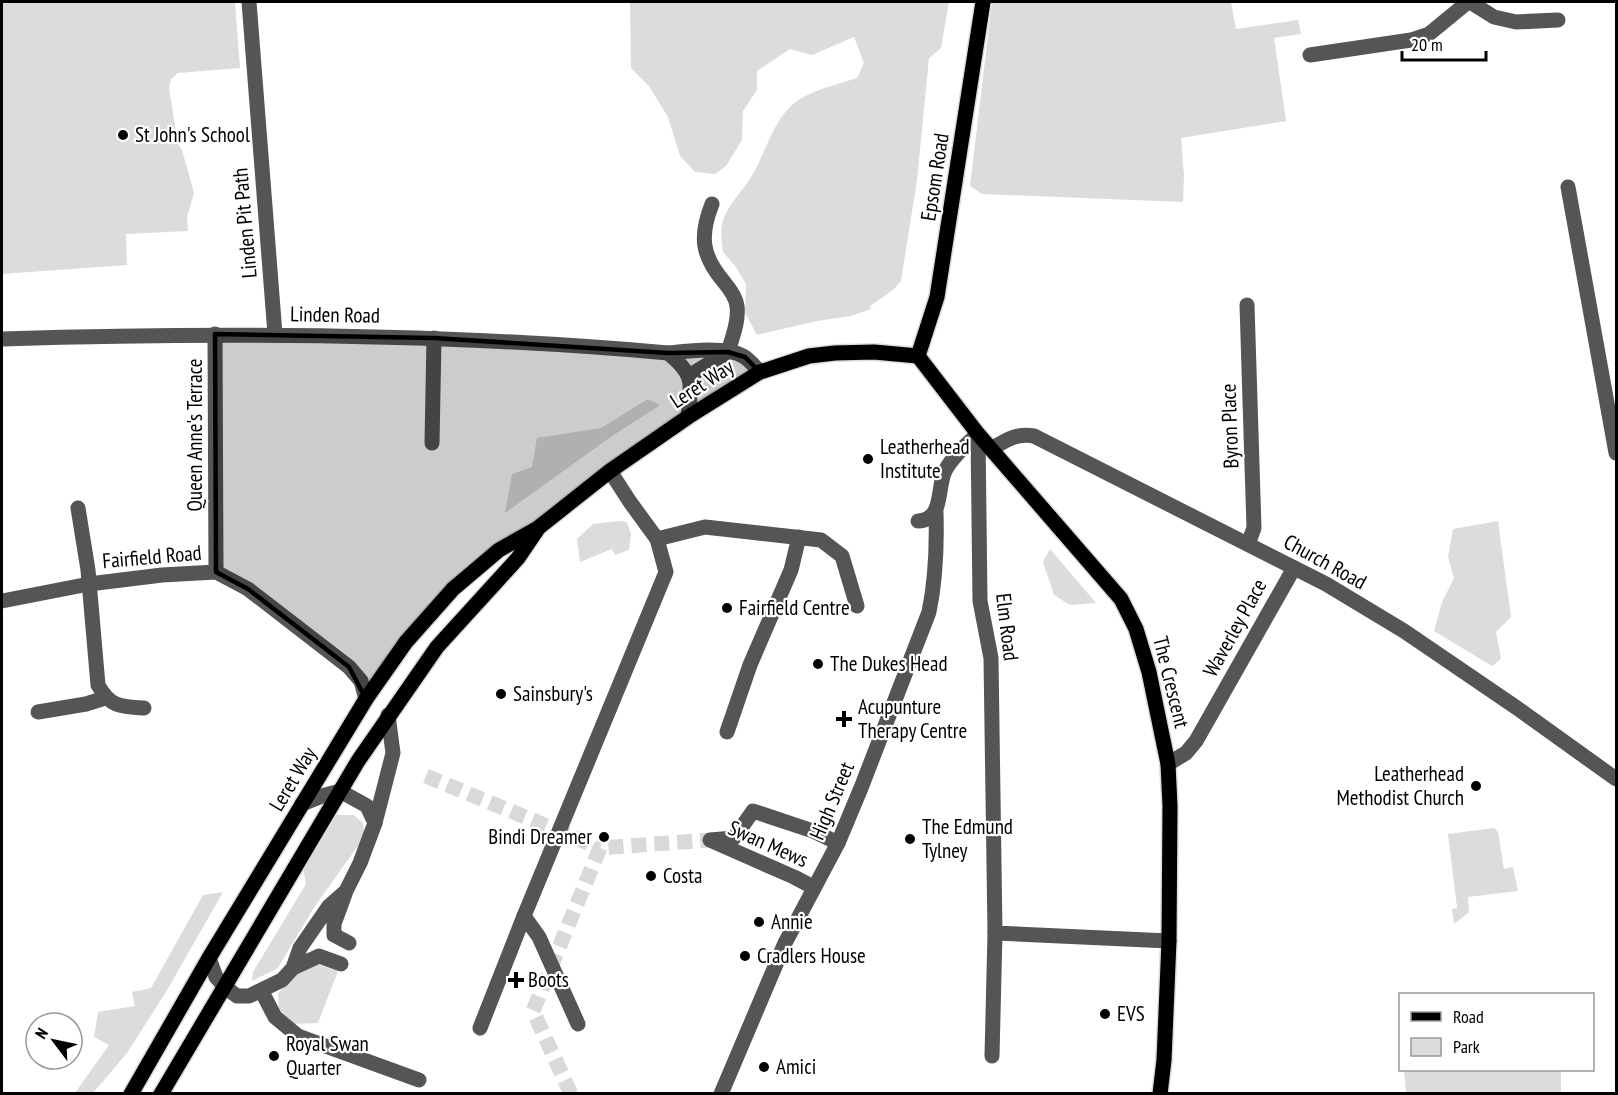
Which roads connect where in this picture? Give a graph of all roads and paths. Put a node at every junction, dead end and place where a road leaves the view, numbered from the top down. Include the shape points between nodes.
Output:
1 (249, 2) edge
2 (983, 2) edge
3 (1469, 2) edge
4 (1558, 20) dead end
5 (1310, 55) dead end
6 (1568, 187) dead end
7 (712, 204) dead end
8 (1247, 305) dead end
9 (215, 334) junction
10 (274, 334) junction
11 (434, 338) junction
12 (2, 339) edge
13 (728, 352) junction
14 (668, 353) junction
15 (918, 356) junction
16 (760, 372) junction
17 (689, 376) junction
18 (688, 417) junction
19 (978, 434) junction
20 (432, 443) dead end
21 (991, 449) junction
22 (1617, 453) edge
23 (610, 471) junction
24 (78, 508) dead end
25 (936, 512) junction
26 (918, 521) dead end
27 (538, 528) junction
28 (799, 537) junction
29 (657, 539) junction
30 (1248, 544) junction
31 (1294, 568) junction
32 (216, 572) junction
33 (89, 584) junction
34 (2, 601) edge
35 (857, 606) dead end
36 (105, 698) junction
37 (366, 699) junction
38 (144, 708) dead end
39 (38, 712) dead end
40 (388, 715) junction
41 (727, 732) dead end
42 (1168, 764) junction
43 (1617, 779) edge
44 (340, 791) junction
45 (302, 804) junction
46 (375, 822) junction
47 (838, 843) junction
48 (813, 887) junction
49 (346, 891) junction
50 (524, 916) junction
51 (995, 933) junction
52 (1169, 941) junction
53 (349, 943) dead end
54 (209, 958) junction
55 (341, 964) dead end
56 (293, 968) junction
57 (225, 987) junction
58 (262, 992) junction
59 (578, 1024) dead end
60 (480, 1028) dead end
61 (992, 1056) dead end
62 (419, 1080) dead end
63 (131, 1094) edge
64 (161, 1094) edge
65 (721, 1094) edge
66 (1160, 1094) edge

1 - 10 street, Linden Pit Path
2 - 15 main road, Epsom Road via 937,297
3 - 4 street via 1494,17 1516,22
3 - 5 street via 1429,34 1411,40
6 - 22 street
7 - 13 street via 704,235 705,256 737,305
8 - 30 street, Byron Place via 1254,528
9 - 10 street, Linden Road
9 - 12 street, Linden Road
9 - 32 street, Queen Anne's Terrace
10 - 11 street, Linden Road
11 - 14 street, Linden Road
11 - 20 street
13 - 14 street, Linden Road
13 - 16 street, Linden Road via 745,357
13 - 17 street
14 - 17 street via 684,366
15 - 16 main road, Leret Way via 835,353 809,356
15 - 19 main road, The Crescent
16 - 18 main road, Leret Way
17 - 18 street
18 - 23 main road, Leret Way
19 - 21 main road, The Crescent
19 - 25 street, High Street via 946,468
19 - 51 street, Elm Road via 980,602 991,658
21 - 30 street, Church Road via 1022,434 1034,436
21 - 42 main road, The Crescent via 1121,599 1136,629 1149,672
23 - 27 main road, Leret Way
23 - 29 street
24 - 33 street
25 - 26 street via 925,521
25 - 47 street, High Street via 937,560 928,612
27 - 37 main road, Leret Way via 499,550 453,589 411,636
27 - 40 main road, Leret Way via 518,558 442,640
28 - 29 street via 705,527
28 - 35 street via 821,540 842,556
28 - 41 street via 791,570 750,665
29 - 50 street via 666,572
30 - 31 street, Church Road
31 - 42 street, Waverley Place via 1196,741
31 - 43 street, Church Road via 1404,631
32 - 33 street, Fairfield Road
32 - 37 street, Fairfield Road via 248,589 349,667 361,681
33 - 34 street, Fairfield Road
33 - 36 street via 98,685
36 - 38 street via 121,707
36 - 39 street
37 - 45 main road, Leret Way
40 - 44 main road, Leret Way
40 - 46 street via 393,753
42 - 52 main road, The Crescent
44 - 45 street
44 - 46 street via 367,806
44 - 57 main road, Leret Way
45 - 54 main road, Leret Way
46 - 49 street
47 - 48 street, High Street
47 - 48 street, Swan Mews via 753,811 734,838 710,840
48 - 65 street, High Street
49 - 53 street via 334,935
49 - 56 street via 329,906 300,948
50 - 59 street via 539,937
50 - 60 street
51 - 52 street
51 - 61 street, Elm Road
52 - 66 main road, The Crescent
54 - 57 street
54 - 63 main road, Leret Way
55 - 56 street via 319,956
56 - 58 street
57 - 58 street via 237,996
57 - 64 main road, Leret Way
58 - 62 street via 275,1017 298,1036

